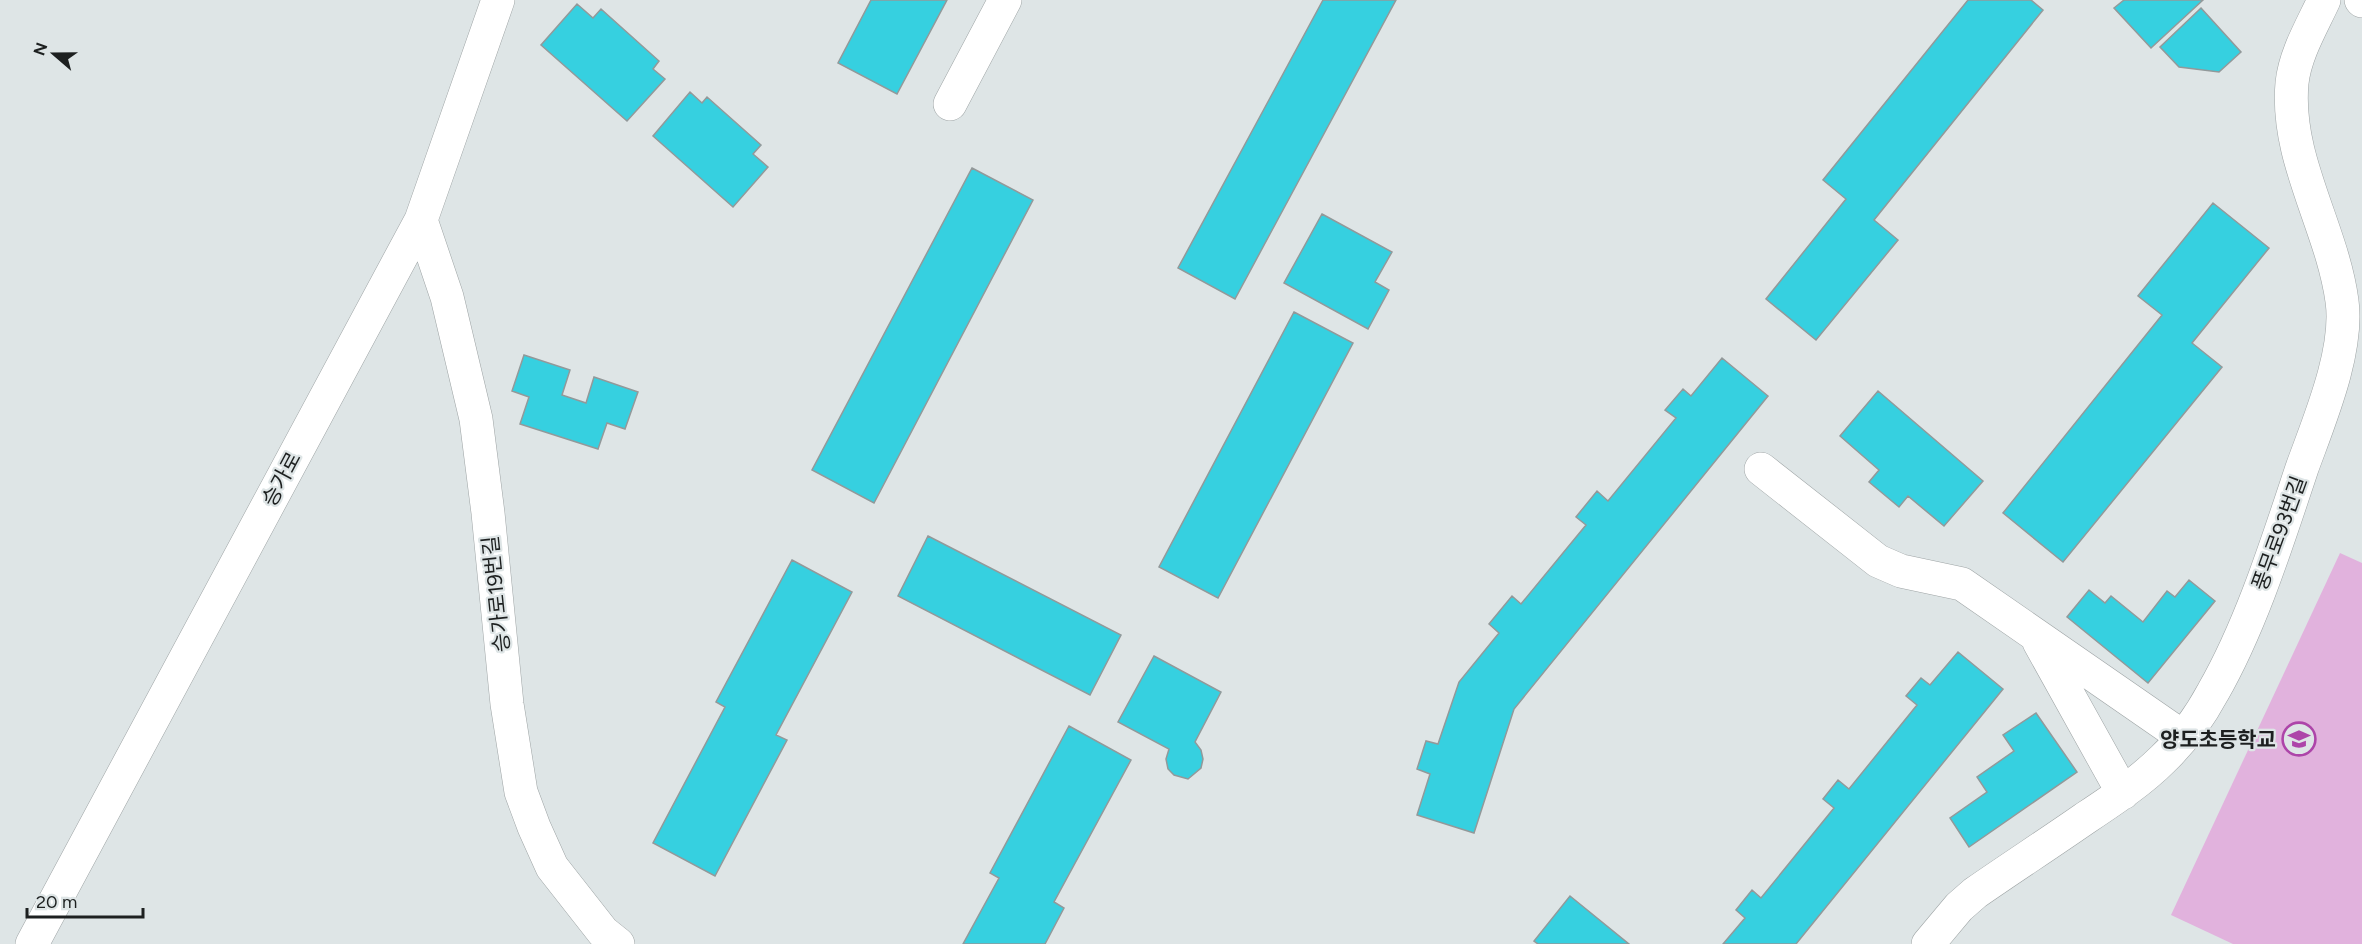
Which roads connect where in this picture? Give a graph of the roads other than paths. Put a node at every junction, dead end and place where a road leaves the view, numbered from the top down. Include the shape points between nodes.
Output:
1 (498, 0) edge
2 (1005, 0) edge
3 (2324, 0) edge
4 (950, 105) dead end
5 (421, 220) junction
6 (1761, 469) dead end
7 (2035, 635) junction
8 (2183, 737) junction
9 (2123, 793) junction
10 (32, 944) edge
11 (618, 944) edge
12 (1928, 944) edge

1 - 5 street, 승가로
2 - 4 street
3 - 8 street, 풍무로93번길 via 2301,50 2292,81 2292,114 2306,179 2337,272 2343,305 2341,336 2332,381 2258,593 2214,692
5 - 10 street, 승가로
5 - 11 street, 승가로19번길 via 447,297 476,419 507,704 521,792 552,867 603,932
6 - 7 street via 1878,561 1901,571 1962,584
7 - 8 street
7 - 9 street
8 - 9 street, 풍무로93번길 via 2164,759
9 - 12 street, 풍무로93번길 via 1976,893

